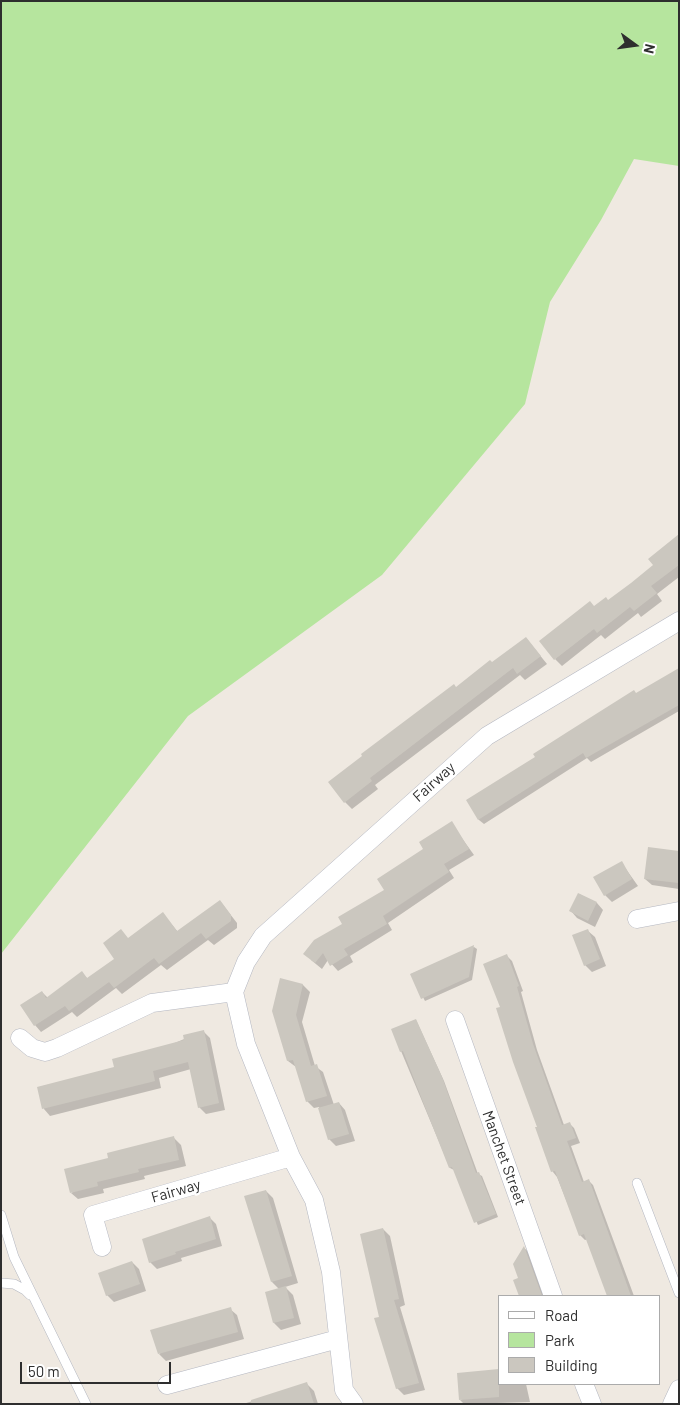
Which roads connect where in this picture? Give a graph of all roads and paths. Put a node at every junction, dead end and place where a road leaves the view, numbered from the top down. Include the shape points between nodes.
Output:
1 (679, 622) edge
2 (679, 912) edge
3 (637, 919) dead end
4 (234, 992) junction
5 (455, 1020) dead end
6 (20, 1038) dead end
7 (291, 1157) junction
8 (637, 1183) dead end
9 (1, 1215) edge
10 (102, 1247) dead end
11 (1, 1283) edge
12 (679, 1293) edge
13 (553, 1295) edge
14 (38, 1306) junction
15 (338, 1339) junction
16 (167, 1385) dead end
17 (584, 1385) edge
18 (679, 1389) edge
19 (349, 1397) edge
20 (86, 1404) edge
21 (592, 1404) edge
22 (672, 1404) edge

1 - 4 street, Fairway via 487,736 263,936 246,962
2 - 3 street
4 - 6 street via 152,1003 45,1052 32,1048
4 - 7 street via 246,1044
5 - 13 street, Manchet Street
7 - 10 street, Fairway via 93,1215
7 - 15 street via 314,1200 331,1272
8 - 12 lane
9 - 14 lane via 14,1257
11 - 14 lane via 14,1284 25,1290
14 - 20 lane
15 - 16 street
15 - 19 street
17 - 21 street
18 - 22 street

